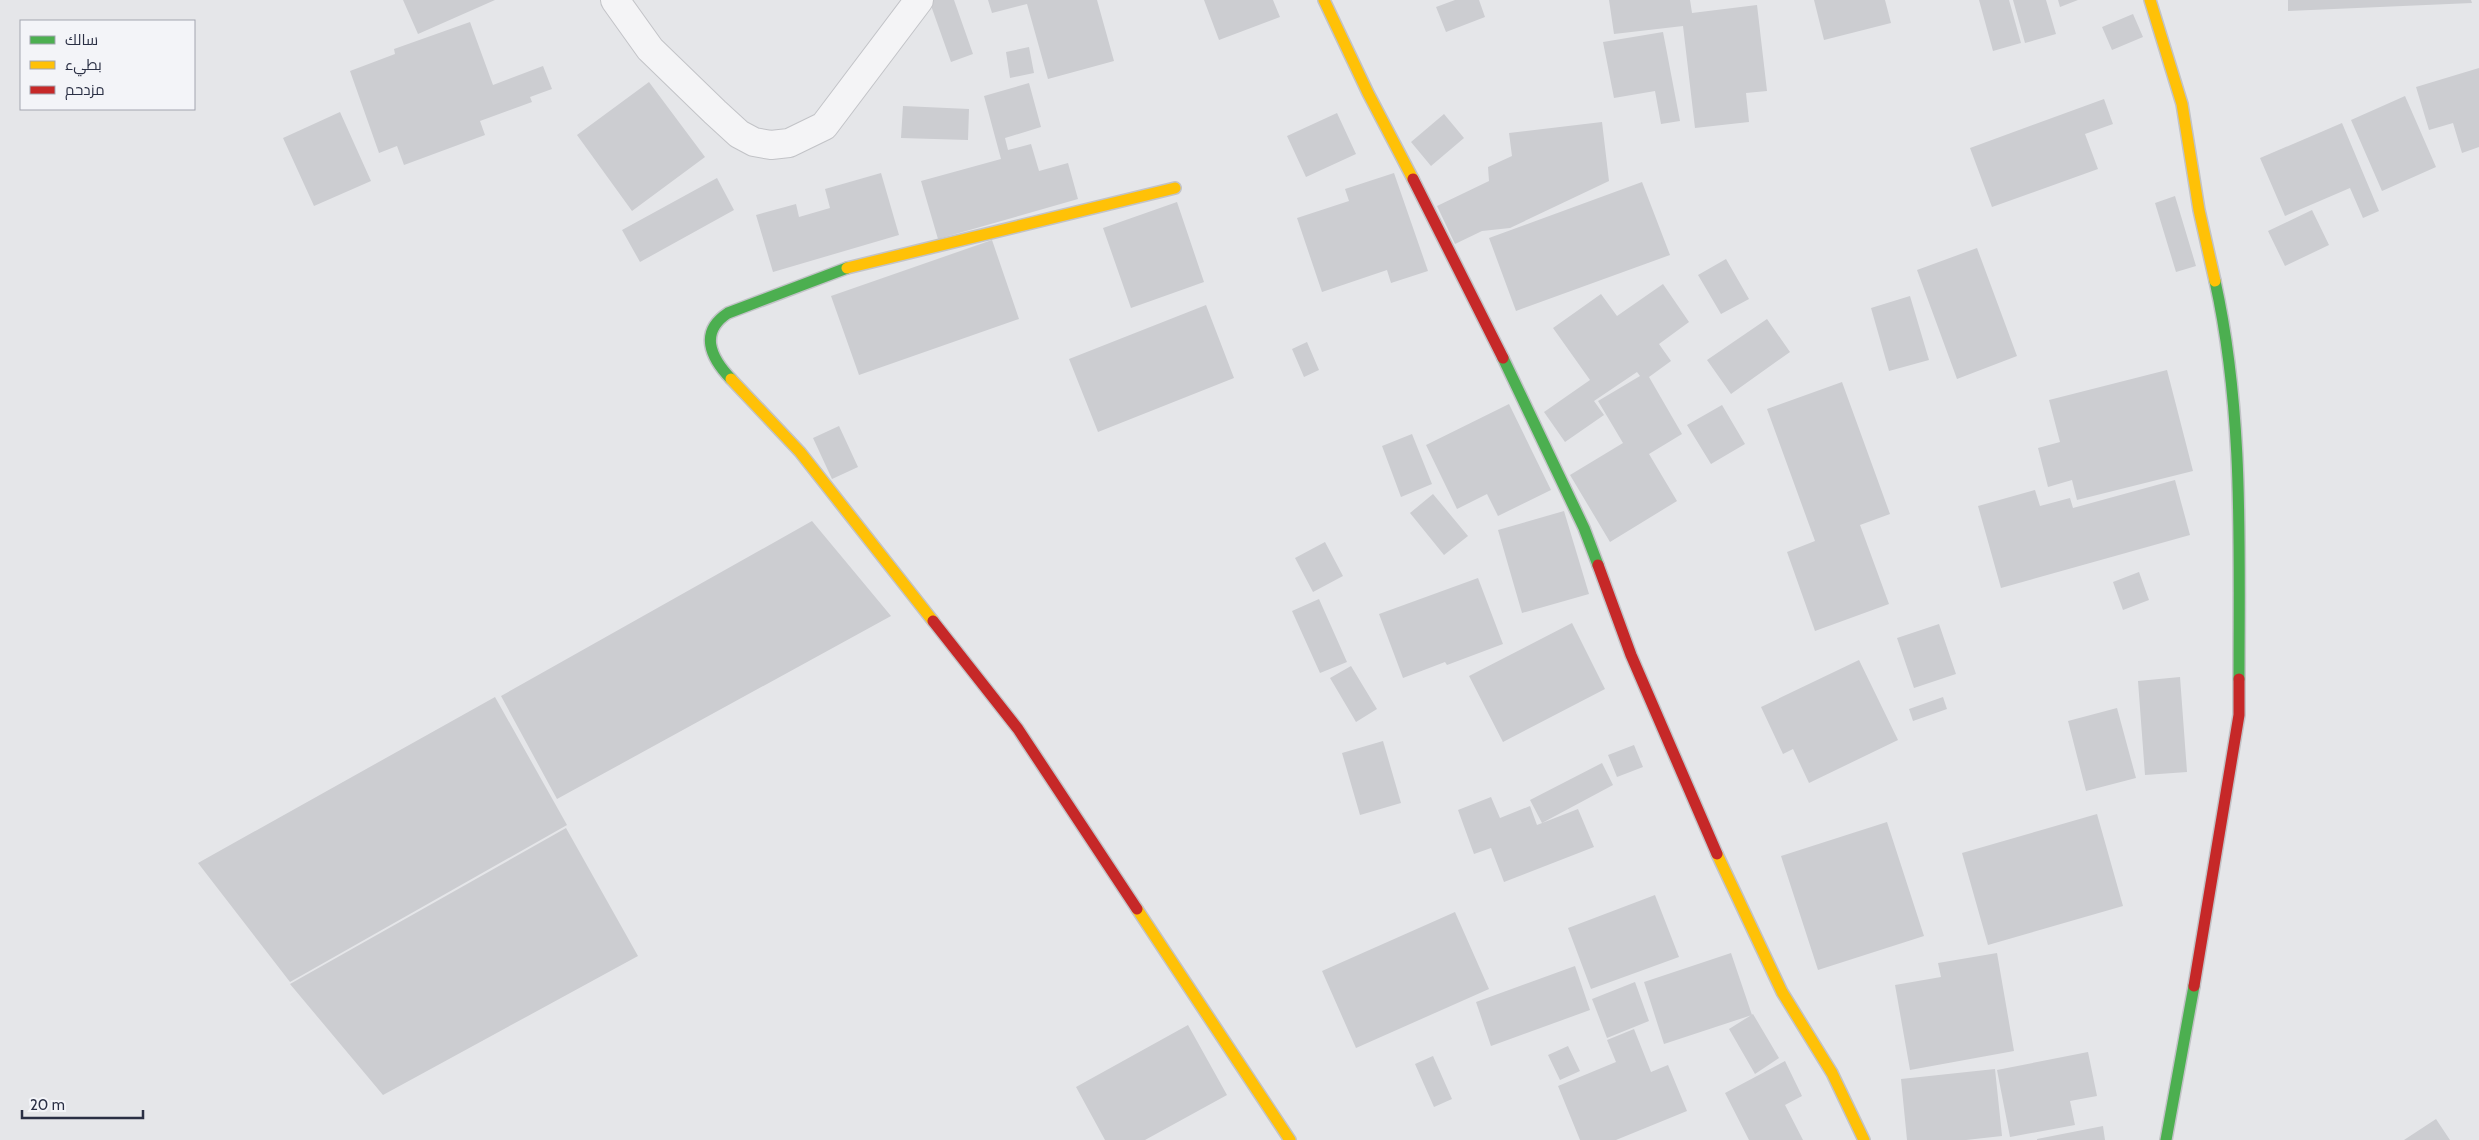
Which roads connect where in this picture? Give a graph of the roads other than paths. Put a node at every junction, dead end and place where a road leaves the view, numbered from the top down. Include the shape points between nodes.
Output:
1 (615, 0) edge
2 (919, 0) edge
3 (1324, 0) edge
4 (2150, 0) edge
5 (1175, 188) dead end
6 (1290, 1140) edge
7 (1864, 1140) edge
8 (2166, 1140) edge

1 - 2 street via 650,49 715,112 739,134 754,142 771,145 789,143 824,126
3 - 7 street via 1368,93 1475,299 1584,528 1631,655 1696,809 1782,992 1832,1073
4 - 8 street via 2182,104 2199,210 2226,330 2234,392 2239,550 2239,715
5 - 6 street via 837,271 728,313 711,327 710,341 726,374 800,452 1018,729

